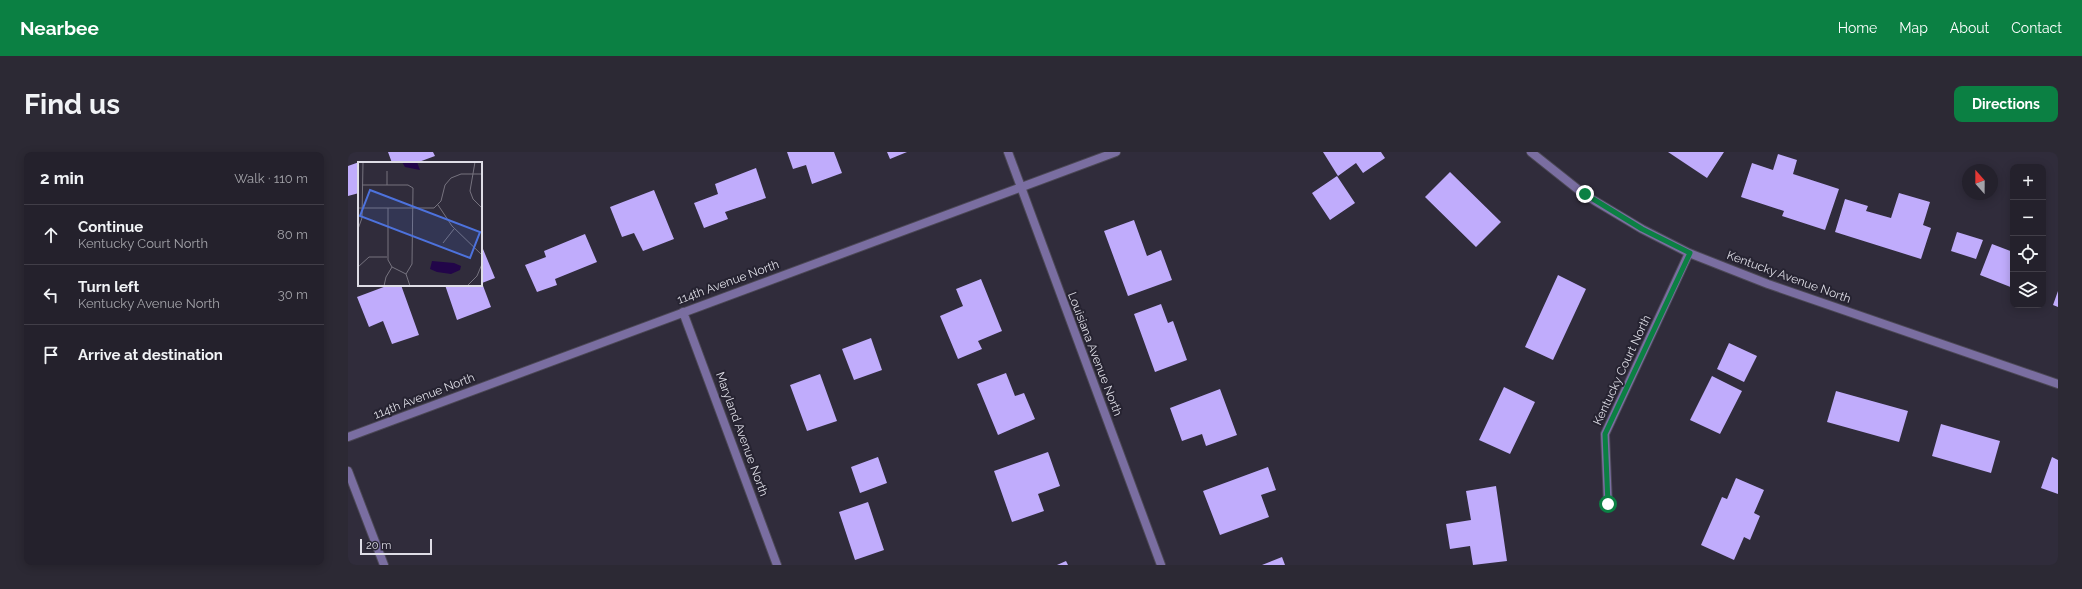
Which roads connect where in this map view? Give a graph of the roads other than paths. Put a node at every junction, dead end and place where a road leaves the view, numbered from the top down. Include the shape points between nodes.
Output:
1 (1008, 152) edge
2 (1116, 152) edge
3 (1531, 152) edge
4 (1020, 188) junction
5 (1690, 253) junction
6 (683, 312) junction
7 (2058, 384) edge
8 (348, 437) edge
9 (348, 471) edge
10 (1608, 504) dead end
11 (384, 565) edge
12 (777, 565) edge
13 (1161, 565) edge

1 - 4 street, Louisiana Avenue North
2 - 4 street, 114th Avenue North
3 - 5 street, Kentucky Avenue North via 1585,194 1642,229
4 - 6 street, 114th Avenue North
4 - 13 street, Louisiana Avenue North
5 - 7 street, Kentucky Avenue North via 1768,284
5 - 10 street, Kentucky Court North via 1605,434
6 - 8 street, 114th Avenue North
6 - 12 street, Maryland Avenue North
9 - 11 street

